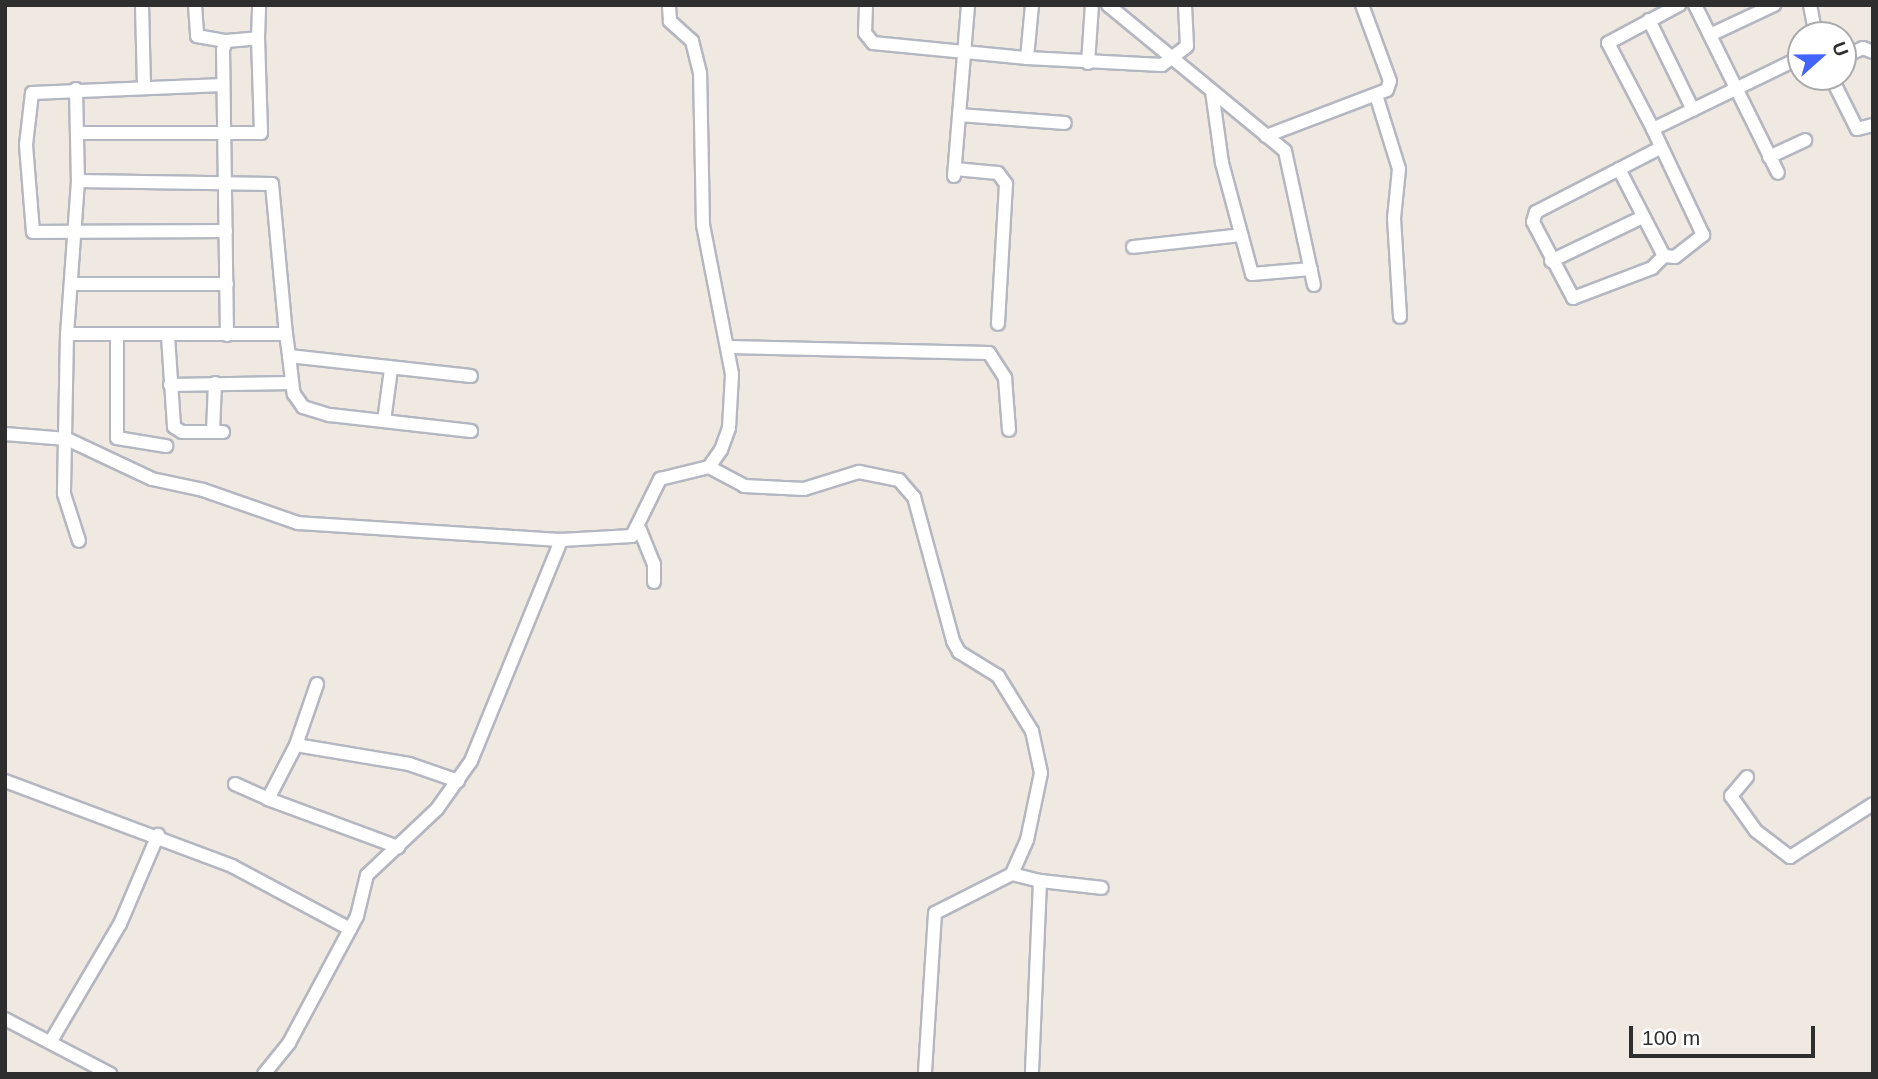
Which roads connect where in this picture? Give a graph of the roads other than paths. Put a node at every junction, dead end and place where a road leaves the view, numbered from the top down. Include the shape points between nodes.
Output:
1 (142, 5) edge
2 (195, 5) edge
3 (259, 5) edge
4 (669, 5) edge
5 (866, 5) edge
6 (968, 5) edge
7 (1032, 5) edge
8 (1092, 5) edge
9 (1108, 5) edge
10 (1185, 5) edge
11 (1362, 5) edge
12 (1678, 5) edge
13 (1696, 5) edge
14 (1774, 5) edge
15 (1649, 20) junction
16 (1710, 35) junction
17 (258, 38) junction
18 (226, 41) junction
19 (965, 52) junction
20 (1027, 58) junction
21 (1172, 58) junction
22 (1088, 63) junction
23 (1787, 64) edge
24 (144, 85) junction
25 (223, 85) junction
26 (76, 89) junction
27 (1736, 89) junction
28 (1838, 91) edge
29 (1212, 92) junction
30 (1376, 95) junction
31 (1693, 110) junction
32 (959, 115) junction
33 (1065, 122) dead end
34 (1873, 125) edge
35 (1653, 129) junction
36 (77, 133) junction
37 (225, 134) junction
38 (1266, 136) junction
39 (1805, 140) dead end
40 (1660, 148) junction
41 (1769, 156) junction
42 (1619, 169) junction
43 (1778, 173) dead end
44 (78, 181) junction
45 (226, 183) junction
46 (1643, 217) junction
47 (226, 231) junction
48 (76, 232) junction
49 (1241, 235) junction
50 (1132, 247) dead end
51 (1664, 256) junction
52 (1551, 261) junction
53 (1311, 269) junction
54 (72, 284) junction
55 (227, 284) junction
56 (1314, 285) dead end
57 (1400, 317) dead end
58 (998, 324) dead end
59 (67, 334) junction
60 (286, 334) junction
61 (228, 335) junction
62 (168, 336) junction
63 (117, 337) junction
64 (729, 347) junction
65 (289, 356) junction
66 (391, 369) junction
67 (471, 376) dead end
68 (215, 383) junction
69 (292, 383) junction
70 (170, 384) junction
71 (384, 421) junction
72 (1009, 430) dead end
73 (471, 431) dead end
74 (5, 433) edge
75 (67, 439) junction
76 (166, 446) dead end
77 (709, 467) junction
78 (640, 530) junction
79 (561, 540) junction
80 (79, 541) dead end
81 (654, 582) dead end
82 (317, 684) dead end
83 (296, 745) junction
84 (1747, 777) dead end
85 (5, 781) edge
86 (458, 781) junction
87 (234, 784) dead end
88 (268, 799) junction
89 (1873, 804) edge
90 (158, 835) junction
91 (398, 848) junction
92 (1012, 874) junction
93 (1040, 881) junction
94 (1102, 888) dead end
95 (350, 929) junction
96 (5, 1019) edge
97 (51, 1041) junction
98 (110, 1074) edge
99 (264, 1074) edge
100 (925, 1074) edge
101 (1032, 1074) edge

1 - 24 street
2 - 18 street via 197,36
3 - 17 street
4 - 64 street via 670,21 692,41 700,73 703,225
5 - 19 street via 865,33 873,43
6 - 19 street
7 - 20 street
8 - 22 street
9 - 21 street
10 - 21 street via 1189,36
11 - 30 street via 1390,81
12 - 15 street
13 - 16 street
14 - 16 street
15 - 31 street
15 - 35 street via 1608,46
16 - 27 street
17 - 18 street
17 - 37 street via 263,131
18 - 25 street
19 - 20 street
19 - 32 street
20 - 22 street
21 - 22 street via 1146,66
21 - 29 street
23 - 27 street
24 - 25 street
24 - 26 street
25 - 37 street
26 - 36 street
26 - 48 street via 30,94 26,145 30,229
27 - 31 street
27 - 41 street
28 - 34 street via 1857,129
29 - 38 street
29 - 49 street
30 - 38 street
30 - 57 street via 1399,169 1394,218
31 - 35 street
32 - 33 street
32 - 58 street via 955,173 998,173 1006,184
35 - 40 street
36 - 37 street
36 - 44 street
37 - 45 street
38 - 53 street via 1288,156
39 - 41 street
40 - 42 street
40 - 51 street via 1703,234 1682,253
41 - 43 street
42 - 46 street
42 - 52 street via 1534,215
44 - 45 street
44 - 48 street
45 - 47 street
45 - 60 street via 276,188
46 - 51 street
46 - 52 street
47 - 48 street
47 - 55 street
48 - 54 street
49 - 50 street
49 - 53 street via 1255,276
51 - 52 street via 1652,268 1578,300 1568,295
53 - 56 street
54 - 55 street
54 - 59 street
55 - 61 street
59 - 63 street
59 - 75 street
60 - 61 street
60 - 65 street
61 - 62 street
62 - 63 street
62 - 70 street
63 - 76 street via 117,439
64 - 72 street via 989,353 1006,378
64 - 77 street via 729,428
65 - 66 street
65 - 69 street
66 - 67 street
66 - 71 street
68 - 69 street
68 - 70 street
68 - 70 street via 218,432 175,429
69 - 71 street via 303,407
71 - 73 street
74 - 75 street
75 - 79 street via 152,479 203,490 298,523
75 - 80 street via 64,495
77 - 78 street via 660,479
77 - 92 street via 744,486 804,489 869,473 899,480 911,491 953,641 959,652 998,676 1037,744 1041,773 1027,840
78 - 79 street via 625,538
78 - 81 street via 654,564
79 - 86 street via 529,630
82 - 83 street
83 - 86 street via 409,764
83 - 88 street
84 - 89 street via 1731,796 1756,831 1790,857
85 - 90 street
86 - 91 street
87 - 88 street
88 - 91 street
90 - 95 street via 232,866
90 - 97 street via 120,925
91 - 95 street via 367,875
92 - 93 street
92 - 100 street via 936,913
93 - 94 street
93 - 101 street
95 - 99 street via 289,1043
96 - 97 street
97 - 98 street

